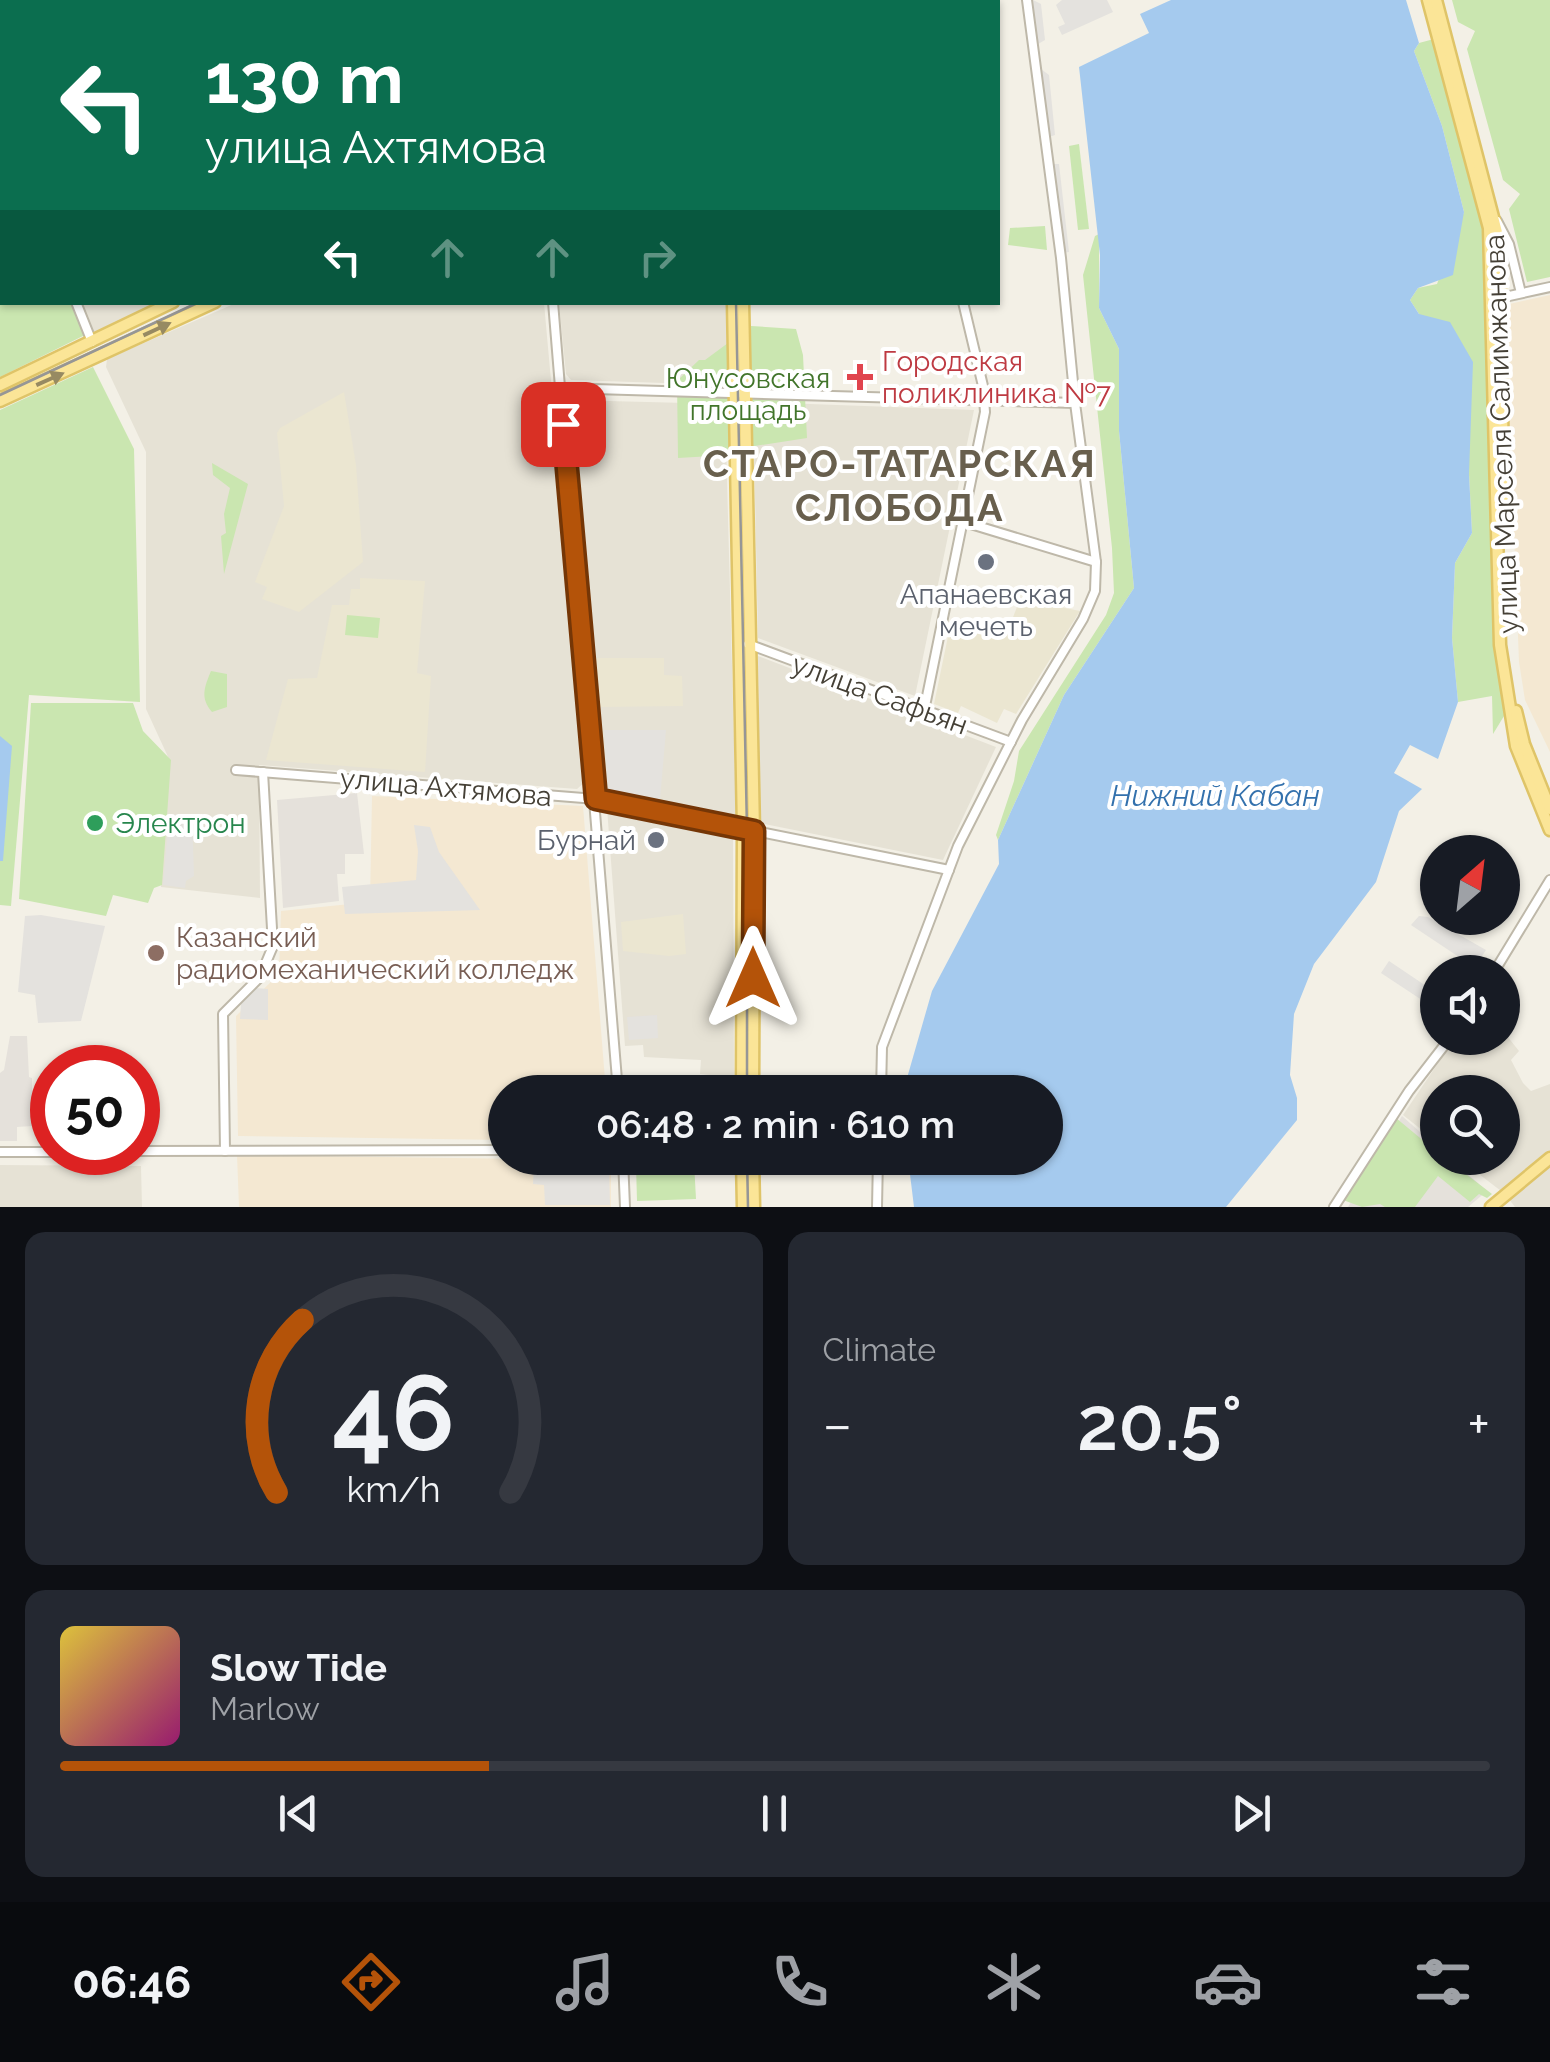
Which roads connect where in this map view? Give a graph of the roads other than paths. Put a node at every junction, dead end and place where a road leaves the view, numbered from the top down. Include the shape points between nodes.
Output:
1 (1027, 0) edge
2 (1432, 0) edge
3 (1494, 215) junction
4 (1550, 287) edge
5 (1521, 293) junction
6 (1500, 298) junction
7 (77, 305) edge
8 (167, 305) edge
9 (209, 305) edge
10 (553, 305) edge
11 (734, 305) edge
12 (743, 305) edge
13 (964, 305) edge
14 (92, 342) junction
15 (100, 357) junction
16 (0, 384) edge
17 (560, 388) junction
18 (740, 394) junction
19 (0, 401) edge
20 (985, 402) junction
21 (1075, 403) junction
22 (964, 522) junction
23 (1096, 562) junction
24 (744, 643) junction
25 (924, 711) junction
26 (1010, 742) junction
27 (236, 770) dead end
28 (263, 772) junction
29 (596, 799) junction
30 (1550, 809) edge
31 (749, 830) junction
32 (1550, 830) edge
33 (949, 870) junction
34 (1550, 880) edge
35 (1504, 955) edge
36 (1437, 1055) edge
37 (617, 1075) edge
38 (742, 1075) edge
39 (753, 1075) edge
40 (881, 1075) edge
41 (488, 1150) edge
42 (160, 1151) edge
43 (224, 1151) junction
44 (0, 1152) edge
45 (30, 1152) edge
46 (1550, 1158) edge
47 (624, 1175) edge
48 (742, 1175) edge
49 (753, 1175) edge
50 (877, 1175) edge
51 (625, 1207) edge
52 (743, 1207) edge
53 (754, 1207) edge
54 (876, 1207) edge
55 (1334, 1207) edge
56 (1491, 1207) edge

1 - 21 street
2 - 3 main road, улица Марселя Салимжанова
2 - 32 main road via 1489,228 1500,645 1516,746
3 - 5 street
3 - 6 main road, улица Марселя Салимжанова
4 - 5 street
5 - 6 street
6 - 30 main road, улица Марселя Салимжанова via 1509,663 1517,721
7 - 14 street
8 - 14 main road
15 -> 9 main road
10 - 17 street
11 - 18 main road
12 - 18 main road
13 - 20 street
14 - 15 main road
14 - 16 main road
19 -> 15 main road
17 - 18 street
17 - 29 street
18 - 20 street
18 - 24 main road
20 - 21 street
20 - 22 street
21 - 23 street
22 - 23 street
22 - 25 street
23 - 26 street via 1090,606
24 - 25 street, улица Сафьян
24 - 31 main road
25 - 26 street, улица Сафьян
26 - 33 street
27 - 28 street, улица Ахтямова
28 - 29 street, улица Ахтямова
28 - 43 street via 273,946 260,978 222,1014
29 - 31 street, улица Ахтямова
29 - 37 street
31 - 33 street, улица Ахтямова
31 - 38 main road
31 - 39 main road
33 - 40 street via 882,1047
34 - 35 street
36 - 55 street
41 - 43 street
42 - 43 street
44 - 45 street
46 - 56 main road
47 - 51 street
48 - 52 main road
49 - 53 main road
50 - 54 street

